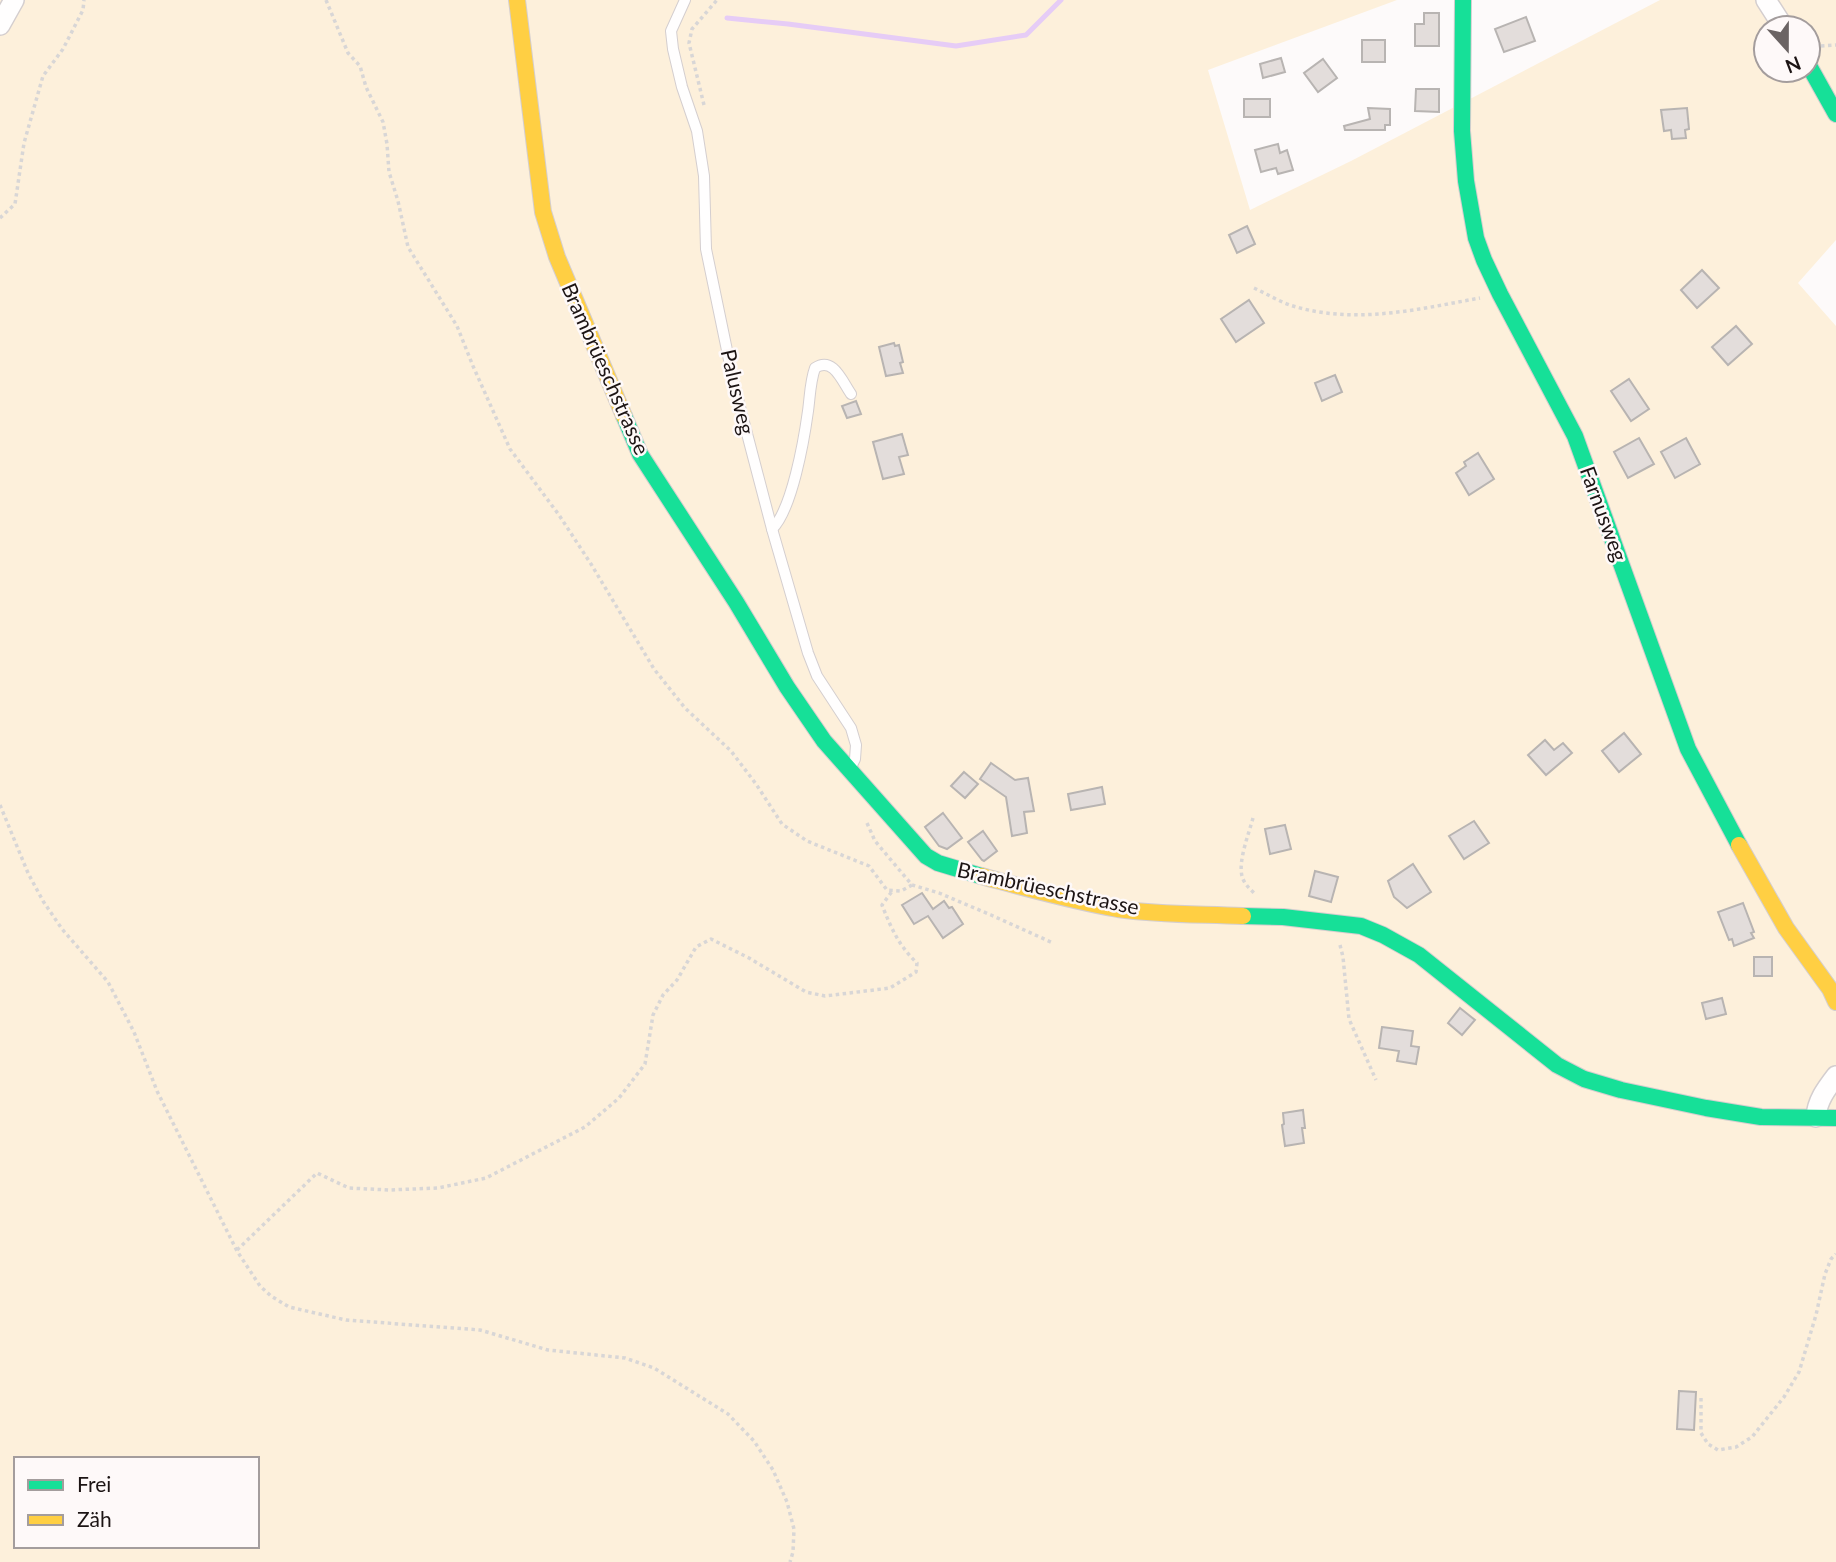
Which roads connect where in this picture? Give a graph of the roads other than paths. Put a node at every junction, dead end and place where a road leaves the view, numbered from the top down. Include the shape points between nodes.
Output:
1 (14, 0) edge
2 (517, 0) edge
3 (685, 0) edge
4 (1463, 0) edge
5 (0, 25) edge
6 (1819, 84) edge
7 (1836, 114) edge
8 (851, 394) dead end
9 (772, 528) junction
10 (849, 771) junction
11 (1836, 1002) edge
12 (1836, 1076) edge
13 (1826, 1118) edge

1 - 5 street
2 - 10 street, Brambrüeschstrasse via 543,212 557,257 624,417 640,454 787,687
3 - 9 lane, Palusweg via 671,31 697,131 708,262
4 - 11 street, Farnusweg via 1466,181 1484,260 1575,436 1700,774 1786,928
6 - 7 street
8 - 9 lane via 828,365 815,368 797,468 779,522
9 - 10 lane, Palusweg via 817,676 851,728 856,745
10 - 13 street, Brambrüeschstrasse via 926,856 948,867 1120,909 1361,926 1419,955 1557,1065 1584,1079 1761,1117
12 - 13 street via 1816,1108

